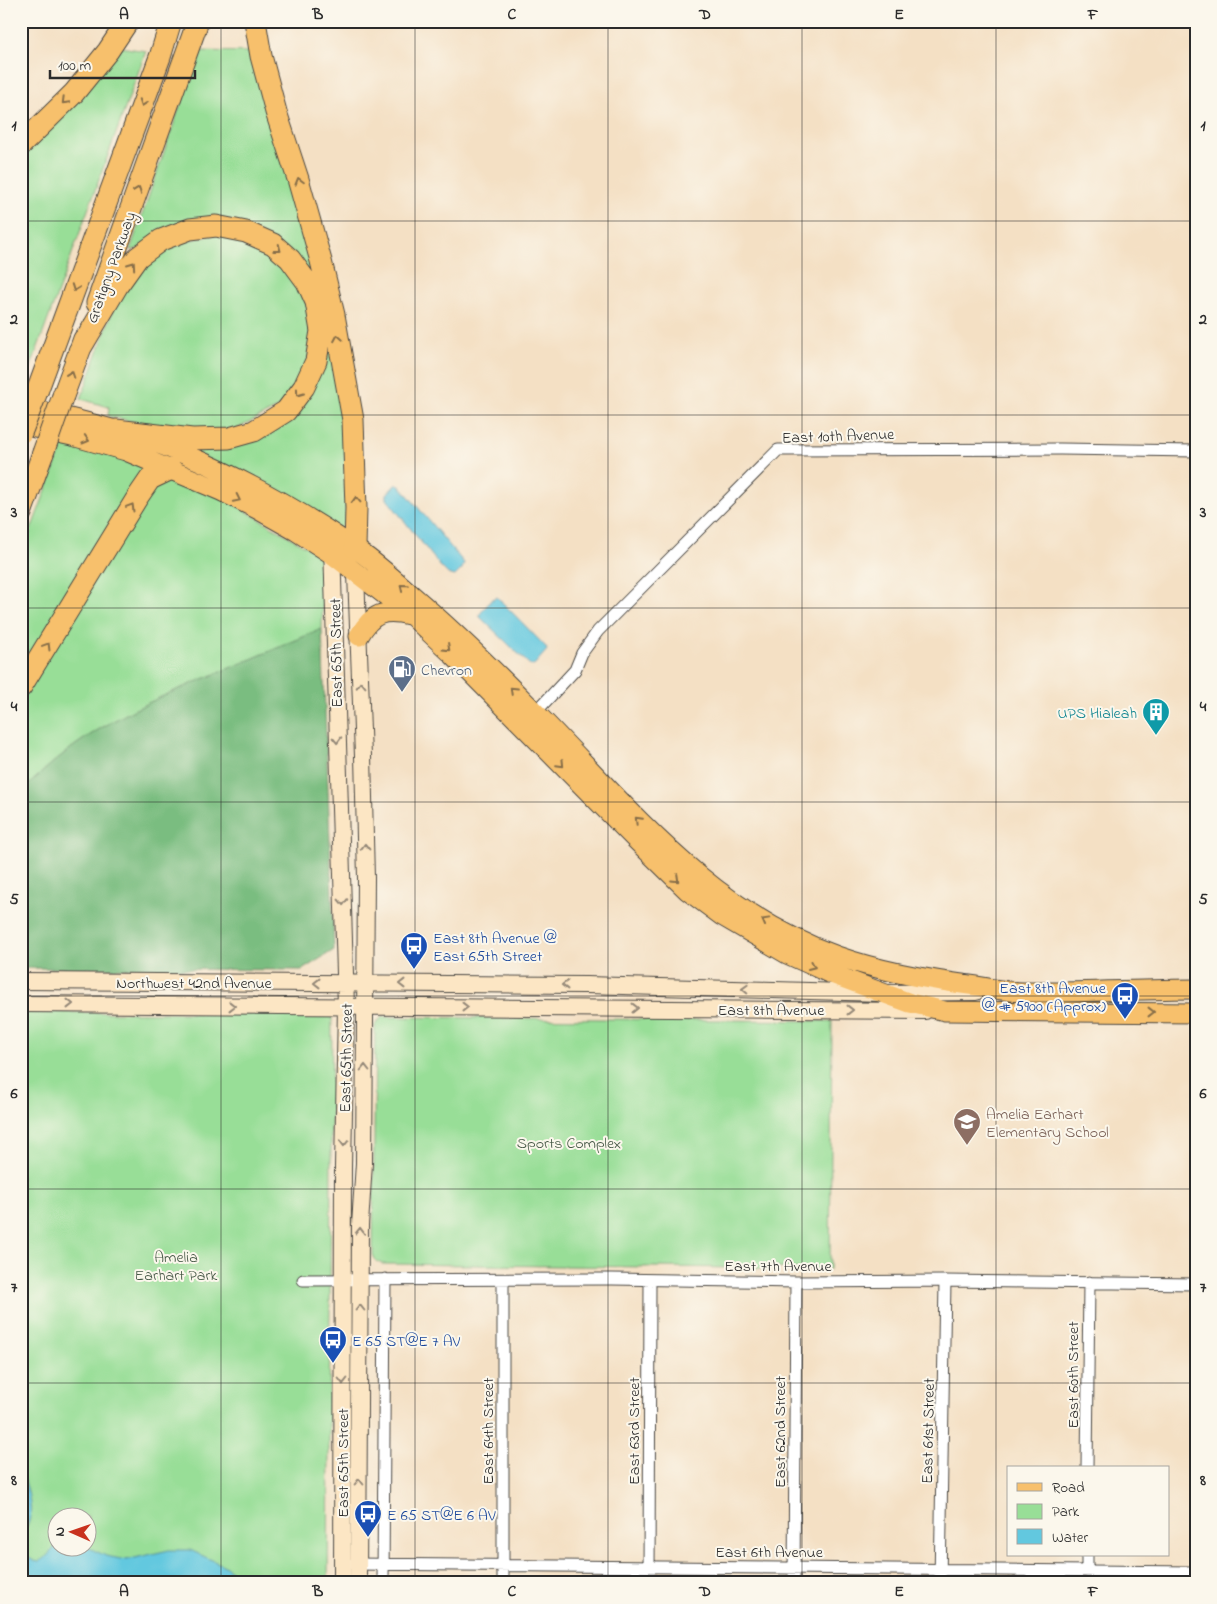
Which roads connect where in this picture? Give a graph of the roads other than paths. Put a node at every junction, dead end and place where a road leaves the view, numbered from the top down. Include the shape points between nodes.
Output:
1 (128, 21) edge
2 (171, 21) edge
3 (198, 21) edge
4 (254, 21) edge
5 (21, 145) edge
6 (79, 351) junction
7 (21, 406) edge
8 (21, 424) edge
9 (116, 430) junction
10 (21, 434) edge
11 (1196, 451) edge
12 (171, 469) junction
13 (21, 513) edge
14 (332, 534) junction
15 (355, 548) junction
16 (332, 555) junction
17 (356, 574) junction
18 (411, 615) junction
19 (359, 636) junction
20 (21, 687) edge
21 (529, 719) junction
22 (21, 981) edge
23 (346, 983) junction
24 (366, 983) junction
25 (586, 985) junction
26 (1196, 989) edge
27 (1086, 991) junction
28 (881, 992) junction
29 (1021, 992) junction
30 (21, 1004) edge
31 (346, 1006) junction
32 (366, 1007) junction
33 (586, 1008) junction
34 (945, 1011) junction
35 (1086, 1012) junction
36 (1196, 1013) edge
37 (303, 1280) dead end
38 (343, 1280) junction
39 (360, 1280) junction
40 (385, 1280) junction
41 (503, 1280) junction
42 (650, 1280) junction
43 (945, 1281) junction
44 (796, 1282) junction
45 (1089, 1282) junction
46 (1196, 1284) edge
47 (1087, 1466) edge
48 (1087, 1556) edge
49 (342, 1564) junction
50 (358, 1564) junction
51 (383, 1564) junction
52 (503, 1565) junction
53 (649, 1567) junction
54 (794, 1568) junction
55 (941, 1569) junction
56 (1196, 1572) edge
57 (1087, 1577) edge
58 (342, 1583) edge
59 (358, 1583) edge
60 (383, 1583) edge
61 (503, 1583) edge
62 (649, 1583) edge
63 (794, 1583) edge
64 (940, 1583) edge

1 -> 5 highway via 74,93
2 -> 10 highway, Gratigny Parkway, bridge
6 -> 3 highway, Gratigny Parkway
15 -> 4 highway via 353,420 334,315 298,178 276,112
6 -> 9 highway via 138,257 161,240 190,229 216,226 246,232 273,244 290,258 307,282 316,302 321,331 318,354 304,387 286,411 254,432 229,438 192,439
13 -> 6 highway, Gratigny Parkway, bridge
7 - 9 main road
8 -> 12 main road via 126,451
9 - 14 main road via 177,451 229,475
11 - 21 street, East 10th Avenue via 778,450 598,631 582,653 575,670
12 -> 16 main road via 257,509
20 -> 12 highway via 150,479
14 - 15 main road
14 - 16 main road, East 65th Street
15 - 17 main road, East 65th Street
21 -> 15 main road via 440,619
16 - 17 main road
16 -> 23 main road, East 65th Street
17 - 18 main road
17 - 19 main road, East 65th Street
18 - 19 main road via 391,612 377,615
18 -> 21 main road
24 -> 19 main road, East 65th Street
21 -> 28 main road via 687,890 757,938 787,954
29 -> 21 main road via 890,972 836,956 794,938 712,887
23 -> 22 main road, Northwest 42nd Avenue
23 - 24 main road, Northwest 42nd Avenue
23 - 31 main road, East 65th Street
25 -> 24 main road, East 8th Avenue
24 - 32 main road, East 65th Street
28 -> 25 main road, East 8th Avenue
25 - 33 main road
26 - 27 main road, East 8th Avenue
27 - 29 main road, East 8th Avenue
27 - 35 main road
28 - 29 main road, East 8th Avenue
28 - 34 main road
30 -> 31 main road, Northwest 42nd Avenue
31 - 32 main road, East 8th Avenue
31 -> 38 main road, East 65th Street
32 -> 33 main road, East 8th Avenue
39 -> 32 main road, East 65th Street
33 -> 34 main road, East 8th Avenue
34 - 35 main road, East 8th Avenue
35 -> 36 main road, East 8th Avenue
37 - 38 street, East 7th Avenue
38 - 39 street, East 7th Avenue
38 -> 49 main road, East 65th Street
39 - 40 street, East 7th Avenue
50 -> 39 main road, East 65th Street
40 - 41 street, East 7th Avenue
40 - 51 street
41 - 42 street, East 7th Avenue
41 - 52 street, East 64th Street
42 - 44 street, East 7th Avenue
42 - 53 street, East 63rd Street
43 - 44 street, East 7th Avenue
43 - 45 street, East 7th Avenue
43 - 55 street, East 61st Street
44 - 54 street, East 62nd Street
45 - 46 street, East 7th Avenue
45 - 47 street, East 60th Street
48 - 57 street
49 - 50 street, East 6th Avenue
49 - 58 main road, East 65th Street
50 - 51 street, East 6th Avenue
50 - 59 main road, East 65th Street
51 - 52 street, East 6th Avenue
51 - 60 street
52 - 53 street, East 6th Avenue
52 - 61 street, East 64th Street
53 - 54 street, East 6th Avenue
53 - 62 street, East 63rd Street
54 - 55 street, East 6th Avenue
54 - 63 street, East 62nd Street
55 - 57 street, East 6th Avenue
55 - 64 street, East 61st Street
56 - 57 street, East 6th Avenue

